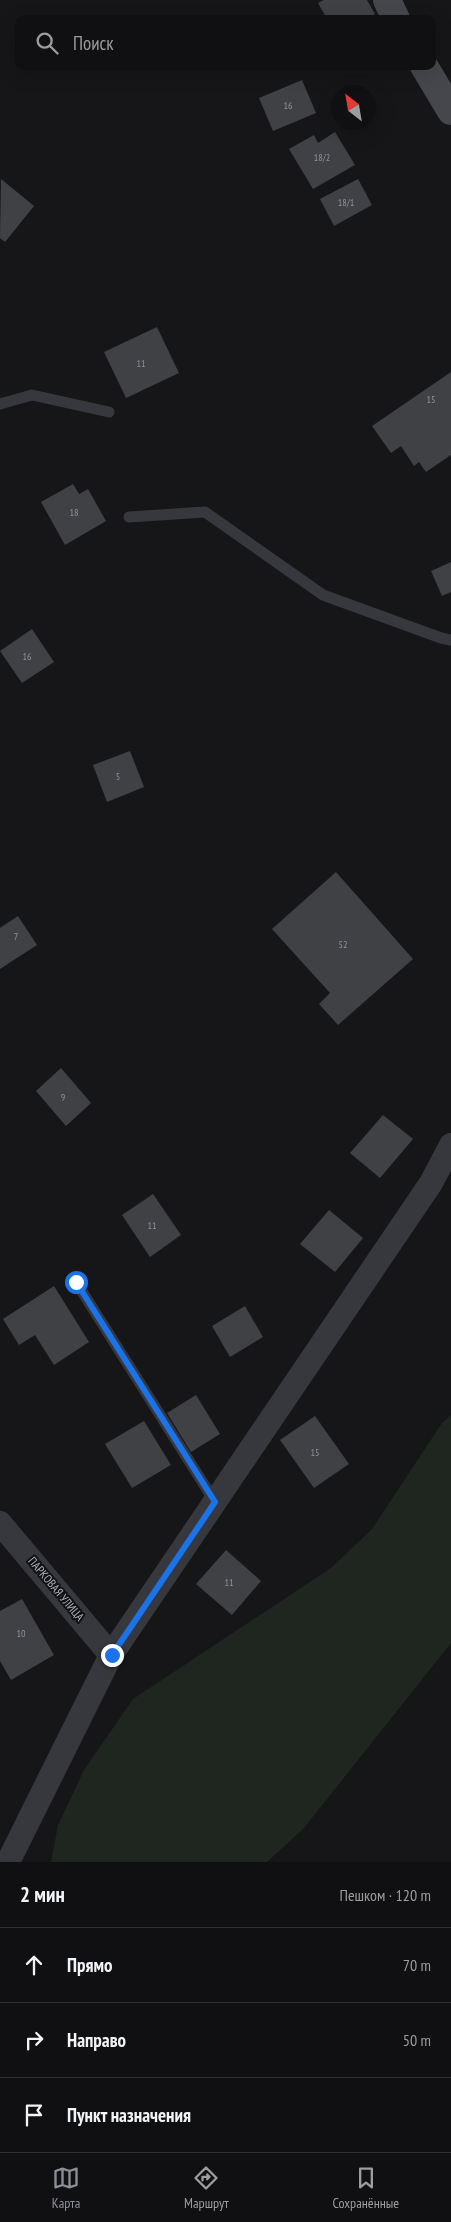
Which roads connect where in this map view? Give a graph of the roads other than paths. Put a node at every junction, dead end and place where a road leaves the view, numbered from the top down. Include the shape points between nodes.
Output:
1 (387, 0) edge
2 (394, 15) edge
3 (426, 70) edge
4 (451, 111) edge
5 (0, 404) edge
6 (109, 412) dead end
7 (129, 517) dead end
8 (451, 640) edge
9 (451, 1145) edge
10 (76, 1282) dead end
11 (215, 1502) junction
12 (0, 1522) edge
13 (112, 1655) junction
14 (8, 1862) edge

1 - 2 street
3 - 4 street
5 - 6 lane via 32,395
7 - 8 lane via 205,512 323,595
9 - 11 street via 431,1183
10 - 11 lane
11 - 13 street
12 - 13 street, ПАРКОВАЯ УЛИЦА
13 - 14 street

